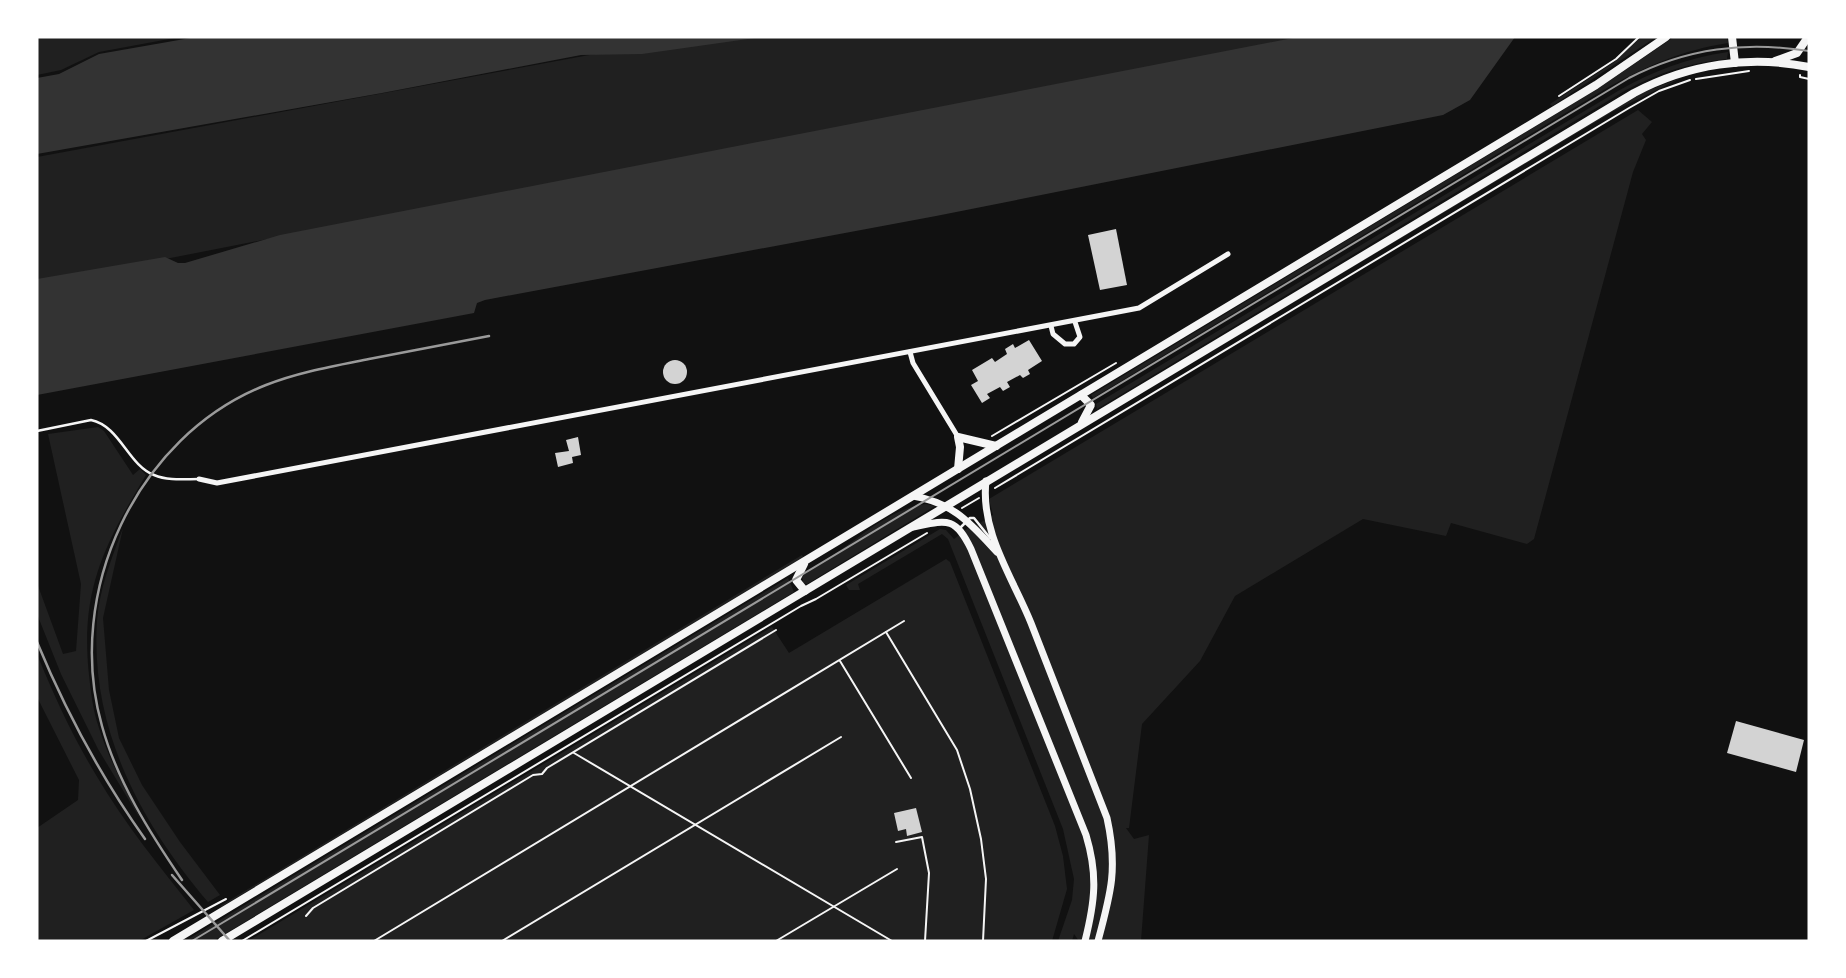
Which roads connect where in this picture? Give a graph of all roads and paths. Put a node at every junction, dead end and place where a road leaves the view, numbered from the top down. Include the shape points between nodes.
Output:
1 (1666, 37) edge
2 (1732, 37) edge
3 (1808, 37) edge
4 (1772, 62) junction
5 (1735, 63) junction
6 (1809, 67) edge
7 (1751, 71) dead end
8 (1800, 75) dead end
9 (1809, 79) edge
10 (1688, 81) dead end
11 (1228, 254) dead end
12 (1075, 322) junction
13 (1051, 326) junction
14 (910, 352) junction
15 (1081, 395) junction
16 (1081, 425) junction
17 (37, 431) edge
18 (958, 437) junction
19 (996, 446) junction
20 (958, 469) junction
21 (200, 480) joint
22 (986, 481) junction
23 (913, 496) junction
24 (947, 505) junction
25 (967, 521) junction
26 (909, 528) junction
27 (960, 529) junction
28 (1000, 555) junction
29 (806, 562) junction
30 (805, 591) junction
31 (904, 621) dead end
32 (776, 630) dead end
33 (886, 632) junction
34 (839, 660) junction
35 (841, 737) dead end
36 (573, 753) junction
37 (911, 778) dead end
38 (630, 787) junction
39 (695, 825) junction
40 (896, 842) dead end
41 (897, 869) dead end
42 (834, 907) junction
43 (306, 916) dead end
44 (173, 941) edge
45 (222, 941) edge
46 (374, 941) edge
47 (502, 941) edge
48 (776, 941) edge
49 (892, 941) edge
50 (925, 941) edge
51 (983, 941) edge
52 (1084, 941) edge
53 (1098, 941) edge

1 - 15 main road via 1596,85
2 - 5 main road
3 - 4 main road via 1797,53
4 - 5 main road
4 - 6 main road
5 - 16 main road via 1694,68 1606,108
7 - 10 path
8 - 9 path
11 - 12 street via 1139,308
12 - 13 street
12 - 13 street via 1080,337 1074,344 1065,344 1052,334
13 - 14 street
14 - 18 street
14 - 21 street via 217,483
15 - 16 main road via 1091,408
15 - 19 main road
16 - 22 main road
17 - 21 lane via 98,422 152,474
18 - 19 main road
18 - 20 main road
19 - 20 main road
20 - 23 main road
22 - 24 main road
22 - 28 street via 986,513
23 - 24 street
23 - 29 main road
24 - 25 street
24 - 26 main road
25 - 27 lane
25 - 28 street
26 - 27 street via 942,522
26 - 30 main road
27 - 52 street via 1086,835 1094,898
28 - 53 street via 1107,818 1114,848 1113,880
29 - 30 main road via 796,580
29 - 44 main road
30 - 45 main road
31 - 33 path
32 - 36 path
33 - 34 path
33 - 51 path via 957,750 970,789 986,879
34 - 37 path
34 - 38 path
35 - 39 path
36 - 38 path
36 - 43 path
38 - 39 path
38 - 46 path
39 - 42 path
39 - 47 path
40 - 50 path via 922,837 929,884
41 - 42 path
42 - 48 path
42 - 49 path

